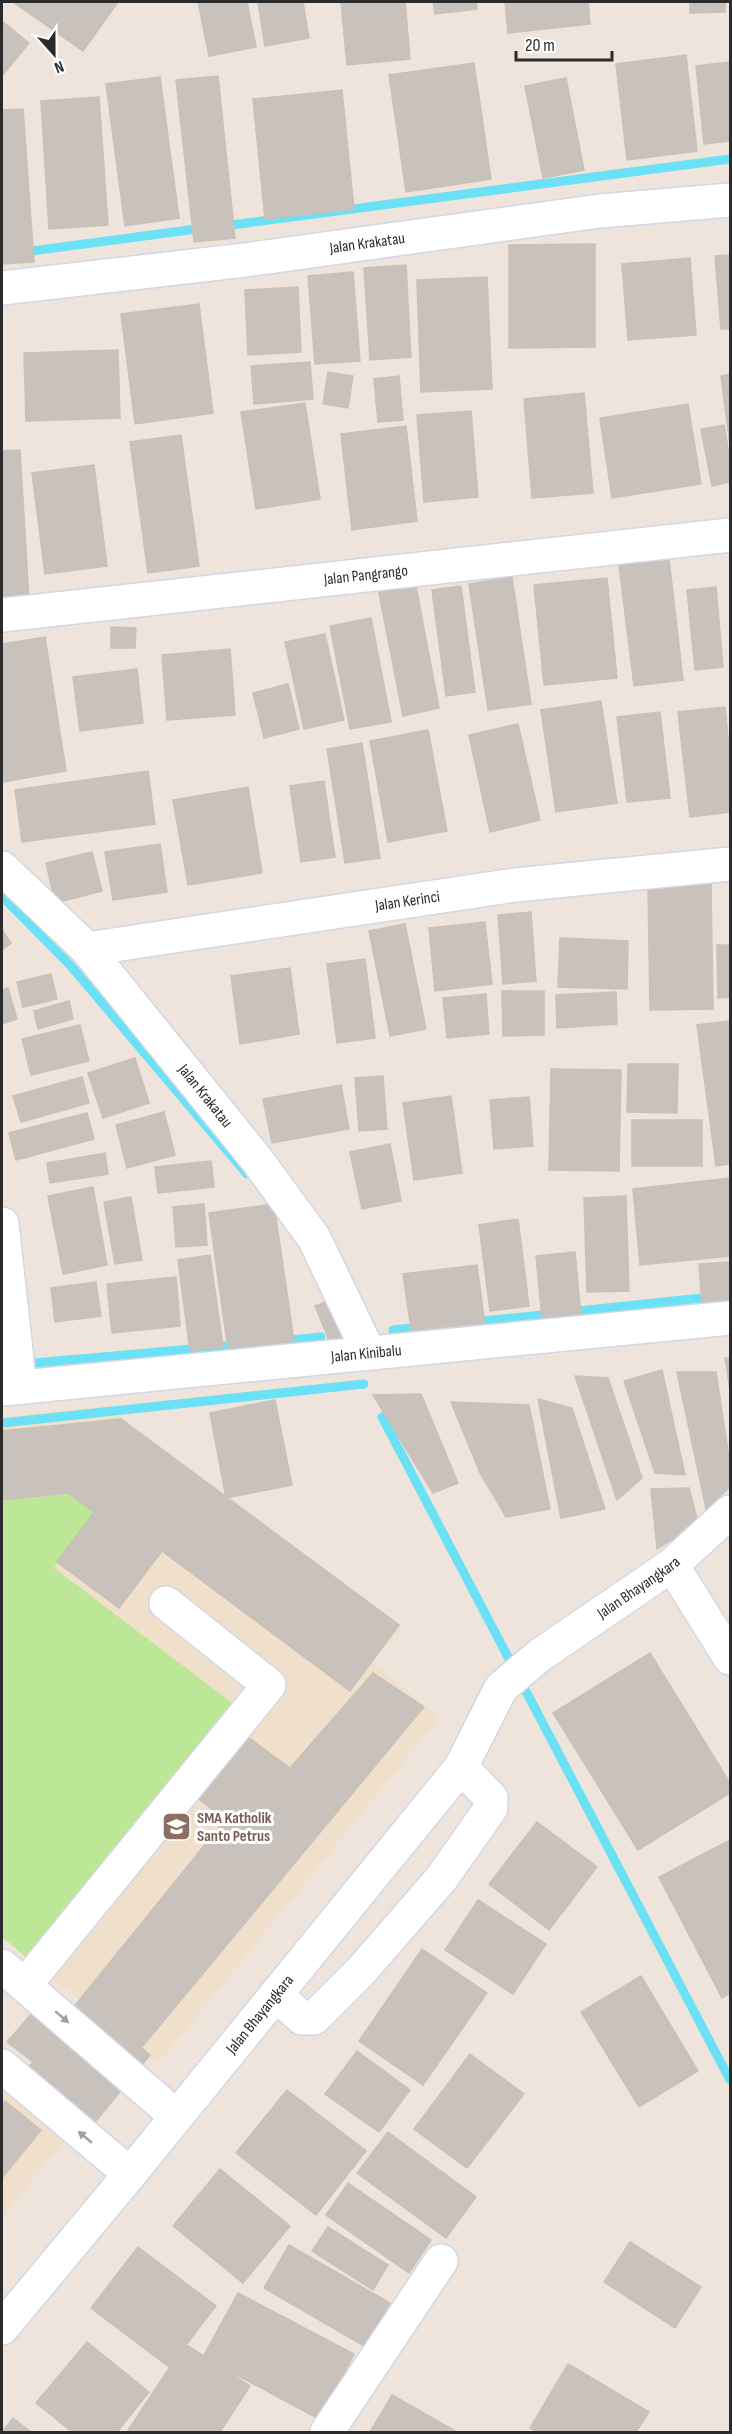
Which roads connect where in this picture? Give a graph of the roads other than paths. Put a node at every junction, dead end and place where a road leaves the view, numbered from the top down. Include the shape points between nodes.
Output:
1 (730, 200) edge
2 (2, 288) edge
3 (730, 535) edge
4 (2, 615) edge
5 (730, 864) edge
6 (2, 868) edge
7 (87, 949) junction
8 (2, 1224) edge
9 (730, 1318) edge
10 (369, 1353) junction
11 (11, 1388) edge
12 (730, 1512) edge
13 (672, 1565) junction
14 (166, 1603) dead end
15 (730, 1658) edge
16 (460, 1767) junction
17 (13, 1976) edge
18 (276, 1995) junction
19 (2, 2066) edge
20 (176, 2116) junction
21 (130, 2174) junction
22 (441, 2261) dead end
23 (2, 2328) edge
24 (327, 2433) edge

1 - 2 street, Jalan Krakatau via 600,211 245,260
3 - 4 street, Jalan Pangrango
5 - 7 street, Jalan Kerinci via 515,885
6 - 7 street, Jalan Krakatau
7 - 10 street, Jalan Krakatau via 257,1160 314,1238
8 - 11 street
9 - 10 street, Jalan Kinibalu
10 - 11 street, Jalan Kinibalu
12 - 13 street, Jalan Bhayangkara
13 - 15 street
13 - 16 street, Jalan Bhayangkara via 540,1654 501,1688
14 - 17 street via 269,1685
16 - 18 street, Jalan Bhayangkara
16 - 18 street via 492,1798 491,1808 441,1879 314,2018 302,2018
17 -> 20 street
18 - 20 street, Jalan Bhayangkara
21 -> 19 street
20 - 21 street, Jalan Bhayangkara
21 - 23 street, Jalan Bhayangkara
22 - 24 street

